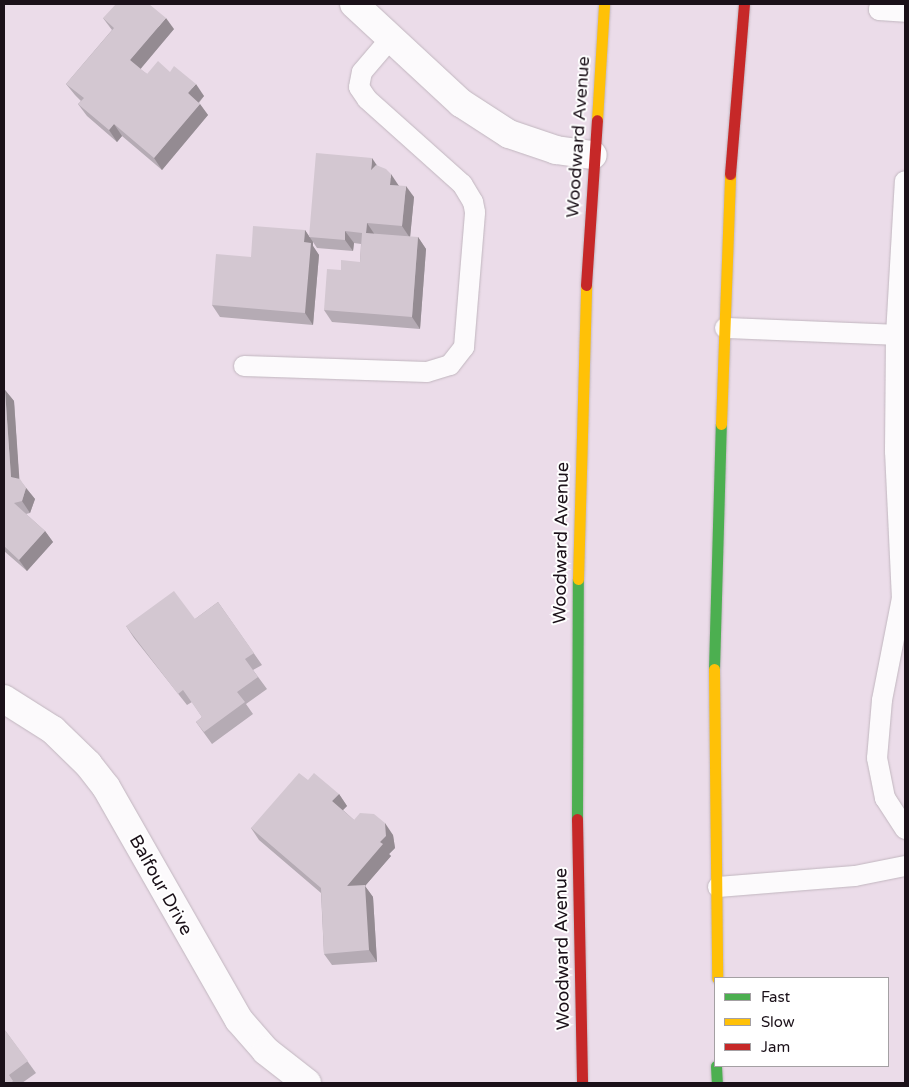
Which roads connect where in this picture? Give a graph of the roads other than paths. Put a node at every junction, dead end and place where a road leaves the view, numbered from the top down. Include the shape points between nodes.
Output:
1 (354, 4) edge
2 (604, 4) edge
3 (744, 4) edge
4 (880, 4) edge
5 (905, 12) edge
6 (391, 38) junction
7 (593, 155) junction
8 (905, 181) edge
9 (725, 328) junction
10 (896, 335) junction
11 (244, 366) dead end
12 (900, 451) edge
13 (4, 699) edge
14 (905, 830) edge
15 (905, 866) edge
16 (718, 887) junction
17 (717, 977) edge
18 (716, 1067) edge
19 (307, 1083) edge
20 (582, 1083) edge
21 (716, 1083) edge

1 - 6 street
2 - 7 main road, Woodward Avenue
3 - 9 main road via 731,131
4 - 5 lane via 879,10
6 - 7 street via 461,104 509,134 556,150
6 - 11 lane via 362,72 359,87 367,100 462,184 473,202 475,222 464,347 450,364 427,372
7 - 20 main road, Woodward Avenue via 578,507 576,682
8 - 10 lane
9 - 10 lane
9 - 16 main road via 714,634
10 - 12 lane
12 - 14 lane via 902,598 882,700 877,758 885,798
13 - 19 street, Balfour Drive via 53,730 88,764 110,794 239,1020 266,1051
15 - 16 lane via 856,876
16 - 17 main road
18 - 21 main road

